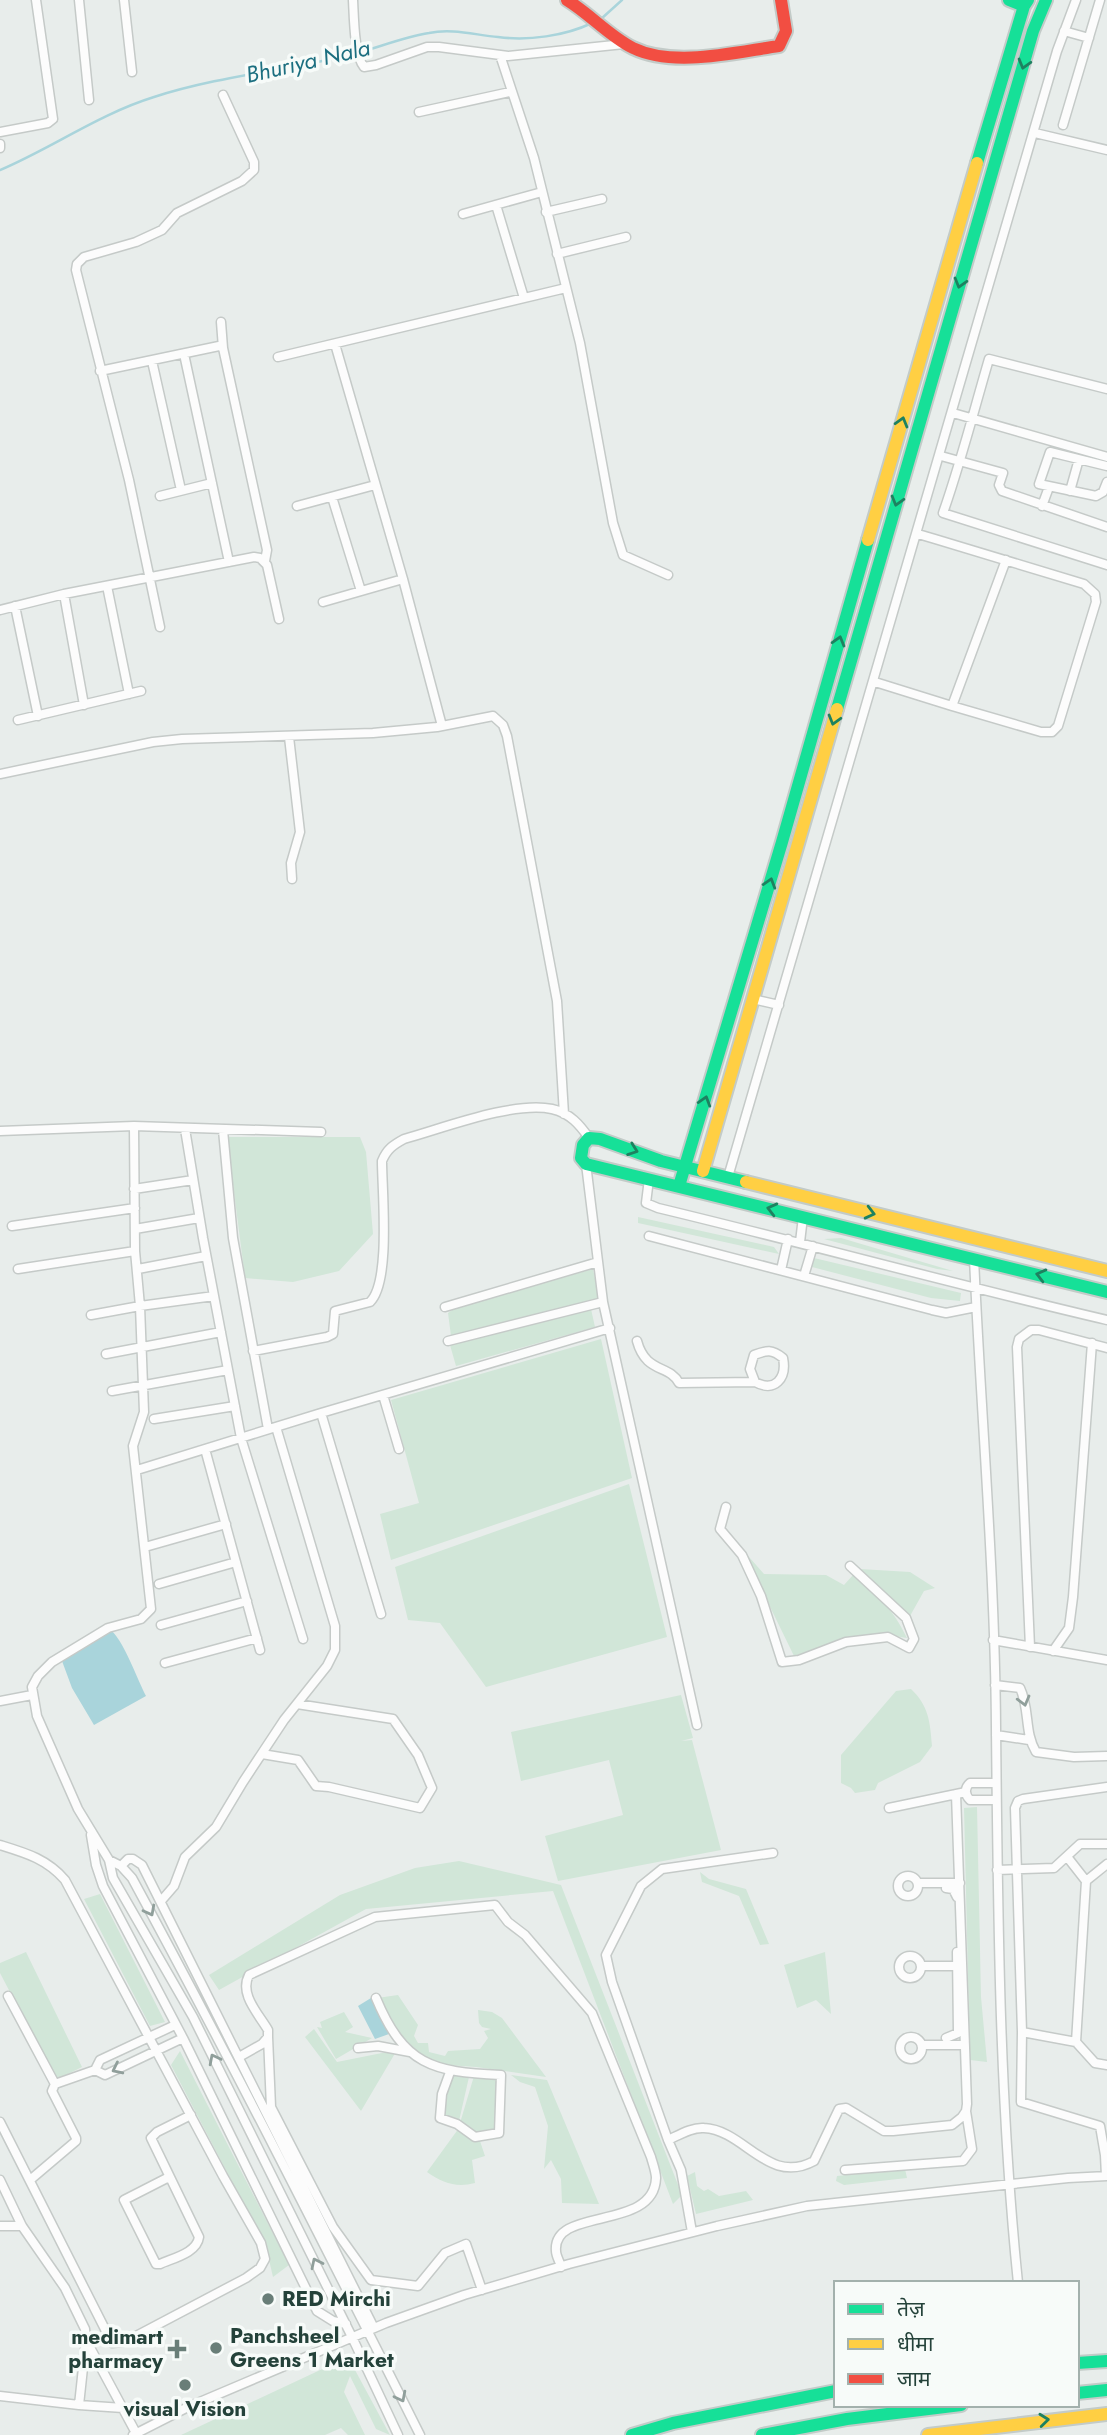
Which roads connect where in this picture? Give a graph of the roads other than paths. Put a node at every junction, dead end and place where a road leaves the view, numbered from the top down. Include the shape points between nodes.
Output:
1 (36, 0) edge
2 (79, 0) edge
3 (124, 0) edge
4 (353, 0) edge
5 (567, 0) edge
6 (782, 0) edge
7 (1009, 0) edge
8 (1046, 0) edge
9 (1076, 0) edge
10 (1100, 0) edge
11 (1026, 3) edge
12 (1064, 30) junction
13 (1089, 38) junction
14 (627, 43) junction
15 (500, 55) junction
16 (132, 72) dead end
17 (510, 92) junction
18 (223, 95) dead end
19 (89, 100) dead end
20 (419, 112) dead end
21 (1063, 125) dead end
22 (0, 132) edge
23 (1035, 133) junction
24 (1107, 150) edge
25 (541, 192) junction
26 (602, 199) dead end
27 (496, 205) junction
28 (546, 212) junction
29 (463, 214) dead end
30 (626, 237) dead end
31 (557, 254) junction
32 (566, 288) junction
33 (524, 298) junction
34 (220, 323) dead end
35 (335, 344) junction
36 (223, 348) junction
37 (184, 354) junction
38 (278, 357) dead end
39 (152, 361) junction
40 (100, 371) junction
41 (1107, 389) edge
42 (953, 413) junction
43 (971, 418) junction
44 (941, 456) junction
45 (1107, 457) edge
46 (1079, 459) junction
47 (961, 461) junction
48 (1107, 466) edge
49 (1107, 482) edge
50 (212, 483) junction
51 (375, 485) junction
52 (1049, 487) junction
53 (181, 490) junction
54 (1070, 491) junction
55 (160, 496) dead end
56 (332, 497) junction
57 (297, 506) dead end
58 (1042, 506) junction
59 (1107, 527) edge
60 (918, 534) junction
61 (1006, 560) junction
62 (265, 561) junction
63 (229, 562) junction
64 (1107, 565) edge
65 (668, 575) dead end
66 (150, 577) junction
67 (403, 579) junction
68 (107, 586) junction
69 (361, 591) junction
70 (64, 594) junction
71 (324, 602) dead end
72 (15, 606) junction
73 (0, 610) edge
74 (279, 619) dead end
75 (160, 627) dead end
76 (875, 682) junction
77 (141, 691) dead end
78 (129, 694) junction
79 (85, 705) junction
80 (952, 706) junction
81 (38, 716) junction
82 (18, 720) dead end
83 (442, 726) junction
84 (289, 737) junction
85 (0, 774) edge
86 (292, 879) dead end
87 (753, 999) junction
88 (779, 1005) junction
89 (564, 1114) junction
90 (134, 1126) junction
91 (185, 1129) junction
92 (223, 1130) junction
93 (0, 1131) edge
94 (321, 1132) dead end
95 (589, 1139) junction
96 (586, 1164) junction
97 (685, 1167) junction
98 (703, 1171) junction
99 (728, 1177) junction
100 (649, 1179) junction
101 (193, 1180) junction
102 (679, 1186) junction
103 (134, 1189) junction
104 (135, 1208) junction
105 (803, 1217) junction
106 (199, 1218) junction
107 (12, 1226) dead end
108 (135, 1229) junction
109 (649, 1236) dead end
110 (788, 1239) junction
111 (800, 1242) junction
112 (813, 1245) junction
113 (135, 1251) junction
114 (206, 1256) junction
115 (974, 1258) junction
116 (598, 1262) junction
117 (18, 1269) dead end
118 (138, 1269) junction
119 (781, 1270) junction
120 (1107, 1271) edge
121 (804, 1276) junction
122 (975, 1289) junction
123 (1107, 1292) edge
124 (214, 1296) junction
125 (603, 1302) junction
126 (140, 1306) junction
127 (445, 1307) dead end
128 (976, 1307) junction
129 (90, 1315) dead end
130 (1107, 1320) edge
131 (610, 1328) junction
132 (221, 1332) junction
133 (637, 1340) dead end
134 (448, 1342) dead end
135 (1092, 1343) junction
136 (141, 1346) junction
137 (1107, 1348) edge
138 (253, 1351) junction
139 (106, 1354) dead end
140 (228, 1370) junction
141 (755, 1382) junction
142 (143, 1384) junction
143 (112, 1391) dead end
144 (383, 1395) junction
145 (235, 1406) junction
146 (321, 1413) junction
147 (154, 1419) dead end
148 (272, 1428) junction
149 (241, 1438) junction
150 (205, 1449) junction
151 (399, 1449) dead end
152 (137, 1470) junction
153 (726, 1507) dead end
154 (226, 1524) junction
155 (145, 1547) junction
156 (236, 1562) junction
157 (850, 1566) dead end
158 (159, 1584) dead end
159 (247, 1601) junction
160 (381, 1614) dead end
161 (161, 1625) dead end
162 (257, 1638) junction
163 (303, 1639) dead end
164 (993, 1640) junction
165 (1030, 1647) junction
166 (260, 1650) dead end
167 (1052, 1651) junction
168 (1107, 1660) edge
169 (165, 1663) dead end
170 (995, 1685) junction
171 (32, 1695) junction
172 (0, 1701) edge
173 (297, 1704) junction
174 (697, 1725) dead end
175 (996, 1735) junction
176 (1029, 1740) junction
177 (262, 1754) junction
178 (1107, 1756) edge
179 (995, 1783) junction
180 (1107, 1787) edge
181 (966, 1792) junction
182 (956, 1794) junction
183 (995, 1800) junction
184 (889, 1808) dead end
185 (90, 1829) junction
186 (1107, 1844) edge
187 (0, 1845) edge
188 (774, 1853) dead end
189 (1068, 1858) junction
190 (109, 1860) junction
191 (1107, 1864) edge
192 (121, 1866) junction
193 (997, 1870) junction
194 (1017, 1871) junction
195 (1086, 1881) junction
196 (918, 1883) dead end
197 (960, 1883) junction
198 (946, 1888) dead end
199 (161, 1901) junction
200 (922, 1966) dead end
201 (960, 1966) junction
202 (181, 1967) junction
203 (168, 1973) junction
204 (8, 1996) dead end
205 (376, 1998) dead end
206 (175, 2025) junction
207 (1021, 2032) junction
208 (268, 2036) junction
209 (150, 2037) junction
210 (183, 2038) junction
211 (946, 2038) dead end
212 (1076, 2042) junction
213 (922, 2045) dead end
214 (965, 2045) junction
215 (358, 2048) dead end
216 (157, 2050) junction
217 (239, 2057) junction
218 (418, 2059) junction
219 (1107, 2065) edge
220 (95, 2070) junction
221 (450, 2072) junction
222 (55, 2084) junction
223 (966, 2111) junction
224 (191, 2115) junction
225 (0, 2122) edge
226 (1104, 2128) edge
227 (668, 2140) junction
228 (845, 2170) dead end
229 (1107, 2176) edge
230 (169, 2177) junction
231 (0, 2180) edge
232 (30, 2180) junction
233 (1008, 2184) junction
234 (0, 2226) edge
235 (22, 2226) junction
236 (692, 2232) junction
237 (561, 2267) junction
238 (1018, 2281) edge
239 (482, 2290) junction
240 (346, 2324) junction
241 (370, 2329) junction
242 (352, 2337) junction
243 (86, 2340) junction
244 (1107, 2361) edge
245 (1079, 2363) edge
246 (1107, 2390) edge
247 (834, 2391) edge
248 (1079, 2393) edge
249 (0, 2396) edge
250 (79, 2405) junction
251 (945, 2407) edge
252 (123, 2408) junction
253 (1107, 2414) edge
254 (979, 2431) edge
255 (134, 2434) edge
256 (398, 2435) edge
257 (420, 2435) edge
258 (632, 2435) edge
259 (762, 2435) edge
260 (928, 2435) edge

1 - 22 street via 53,119
2 - 19 street
3 - 16 street
4 - 15 street via 361,64 367,67 427,47
5 - 14 street
6 - 14 street via 787,33 779,46 662,58
7 - 11 street
8 -> 87 street via 1033,31
9 - 12 street
10 - 13 street
97 -> 11 street
12 - 13 street
12 - 23 street
13 - 21 street
14 - 15 street
15 - 17 street
17 - 20 street
17 - 25 street via 528,138
18 - 40 street via 254,162 249,176 177,213 162,230 85,257 77,264 76,278
23 - 24 street
23 - 42 street
25 - 27 street
25 - 28 street
26 - 28 street
27 - 29 street
27 - 33 street
28 - 31 street
30 - 31 street
31 - 32 street
32 - 33 street
32 - 65 street via 613,523 624,555
33 - 35 street
34 - 36 street
35 - 38 street
35 - 51 street
36 - 37 street
36 - 62 street via 267,550
37 - 39 street
37 - 50 street
39 - 40 street
39 - 53 street
40 - 66 street
41 - 43 street via 989,359
42 - 43 street
42 - 44 street
43 - 45 street
43 - 47 street
44 - 47 street
44 - 60 street
46 - 48 street
46 - 52 street via 1050,452 1039,484
46 - 54 street
47 - 58 street via 1003,473 1002,491
47 - 64 street via 943,513
49 - 54 street via 1096,496
50 - 53 street
50 - 63 street
51 - 56 street
51 - 67 street
52 - 54 street
52 - 58 street
53 - 55 street
56 - 57 street
56 - 69 street
58 - 59 street
60 - 61 street
60 - 76 street
61 - 80 street
61 - 80 street via 1084,584 1095,594 1058,726 1047,732
62 - 63 street via 254,557
62 - 74 street
63 - 66 street
66 - 68 street
66 - 75 street
67 - 69 street
67 - 83 street
68 - 70 street
68 - 78 street
69 - 71 street
70 - 72 street
70 - 79 street
72 - 73 street
72 - 81 street
76 - 80 street
76 - 88 street
77 - 78 street
78 - 79 street
79 - 81 street
81 - 82 street
83 - 84 street
83 - 89 street via 494,716 507,736 557,1001
84 - 85 street via 162,741
84 - 86 street via 300,832 290,863
87 - 88 street
87 - 98 street
88 - 99 street
89 - 95 street via 579,1123
89 - 138 street via 553,1109 511,1111 394,1144 382,1161 384,1241 374,1298 335,1311 335,1329 327,1337
90 - 91 street
90 - 93 street
90 - 103 street
91 - 92 street
91 - 101 street
92 - 94 street
92 - 138 street via 233,1238
95 - 96 street via 581,1158
95 -> 97 street
96 - 100 street
96 - 116 street
97 - 98 street
97 - 102 street
98 - 99 street
99 -> 120 street
100 - 102 street
100 - 110 street via 645,1198 649,1205
101 - 103 street
101 - 106 street
105 -> 102 street
103 - 104 street
104 - 107 street
104 - 108 street
105 - 111 street
105 - 115 street
106 - 108 street
106 - 114 street
108 - 113 street
109 - 119 street
110 - 111 street
110 - 119 street
111 - 112 street
112 - 121 street
112 - 122 street
113 - 117 street
113 - 118 street
114 - 118 street
114 - 124 street
115 - 122 street
123 -> 115 street
116 - 125 street
116 - 127 street
118 - 126 street
119 - 121 street
121 - 128 street via 946,1312
122 - 128 street
122 - 130 street
124 - 126 street
124 - 132 street
125 - 131 street
125 - 134 street
126 - 129 street
126 - 136 street
128 - 164 street
131 - 144 street
131 - 174 street
132 - 136 street
132 - 140 street
133 - 141 street via 644,1359 678,1383
135 - 137 street
135 - 165 street via 1031,1330 1023,1334 1017,1347
135 - 167 street via 1069,1628
136 - 139 street
136 - 142 street
138 - 148 street
140 - 142 street
140 - 145 street
141 - 141 street via 774,1386 782,1379 783,1358 767,1350 754,1355 750,1369
142 - 143 street
142 - 152 street via 144,1412 134,1446
144 - 146 street
144 - 151 street
145 - 147 street
145 - 149 street
146 - 148 street
146 - 160 street
148 - 149 street
148 - 173 street via 335,1626 335,1650
149 - 150 street
149 - 163 street
150 - 152 street
150 - 154 street
152 - 155 street
153 - 157 street via 720,1529 742,1555 782,1662 846,1642 888,1637 909,1648 915,1639 905,1618
154 - 155 street
154 - 156 street
155 - 171 street via 151,1609 147,1615 108,1628 52,1662 38,1676
156 - 158 street
156 - 159 street
159 - 161 street
159 - 162 street
162 - 166 street
162 - 169 street
164 - 165 street
164 - 170 street
165 - 167 street
167 - 168 street
170 - 175 street
170 -> 176 street via 1020,1688 1026,1700
171 - 172 street
171 - 185 street via 37,1716
173 - 177 street
173 - 177 street via 393,1719 418,1755 432,1788 420,1808 316,1786 298,1760
175 - 176 street
175 - 179 street
176 - 178 street via 1036,1752
177 - 199 street via 216,1827 185,1857 174,1886
179 - 181 street via 970,1783
179 - 183 street
180 - 194 street via 1018,1801
181 - 182 street
181 - 183 street via 972,1801
182 - 184 street
182 - 197 street
183 - 193 street
185 - 190 street
185 - 206 street via 103,1886
186 - 189 street via 1080,1844
187 - 209 street via 42,1859 65,1880
188 - 227 street via 662,1869 641,1886 608,1947 607,1966
189 - 194 street via 1054,1868
189 - 195 street
190 - 192 street
190 - 203 street via 113,1878
191 - 195 street
192 - 199 street via 128,1859 137,1860
192 -> 202 street
193 - 194 street
193 - 233 street
194 - 207 street
195 - 212 street
196 - 197 street
197 - 201 street
198 - 201 street via 957,1893
199 - 217 street
200 - 201 street
201 - 211 street via 958,2033
201 - 214 street
202 - 203 street
202 - 241 street
240 -> 203 street
204 - 222 street
205 - 218 street via 387,2025
206 - 209 street
206 - 210 street
207 - 212 street
207 - 226 street via 1021,2102
208 - 217 street
208 - 237 street via 246,1993 249,1975 375,1917 495,1905 592,2013 656,2177 647,2202 569,2228 559,2237 556,2250
208 - 239 street via 271,2107 333,2227 371,2280 418,2286 446,2253 466,2244
209 - 216 street
209 - 220 street via 100,2060
210 - 216 street
210 - 240 street via 317,2311
212 - 219 street via 1095,2063
213 - 214 street
214 - 223 street
215 - 218 street via 401,2050
216 -> 220 street via 105,2075
216 - 224 street
217 - 241 street
218 - 221 street
220 - 222 street
221 - 221 street via 501,2075 499,2133 475,2137 440,2118
222 - 232 street via 52,2091 76,2141
223 - 227 street via 952,2125 884,2131 846,2108 839,2109 814,2161 792,2166 775,2165 721,2132 706,2128
223 - 228 street via 972,2149 963,2161
224 - 230 street via 151,2138
224 - 232 street via 261,2243 265,2259 246,2278 123,2342 112,2343
225 - 232 street
226 - 229 street
227 - 236 street via 681,2170
229 - 233 street
230 - 230 street via 200,2237 196,2247 160,2264 153,2261 124,2200
231 - 235 street
233 - 236 street via 807,2206
233 - 238 street
234 - 235 street
235 - 243 street via 65,2288 82,2320
236 - 237 street
237 - 239 street
239 - 241 street
240 - 242 street
241 - 242 street
241 -> 257 street
242 - 255 street
242 - 256 street
243 - 250 street
243 - 252 street
244 - 245 street
246 - 248 street
247 - 258 street
249 - 250 street
250 - 252 street
251 - 259 street
252 - 255 street
254 -> 253 street
254 - 260 street

